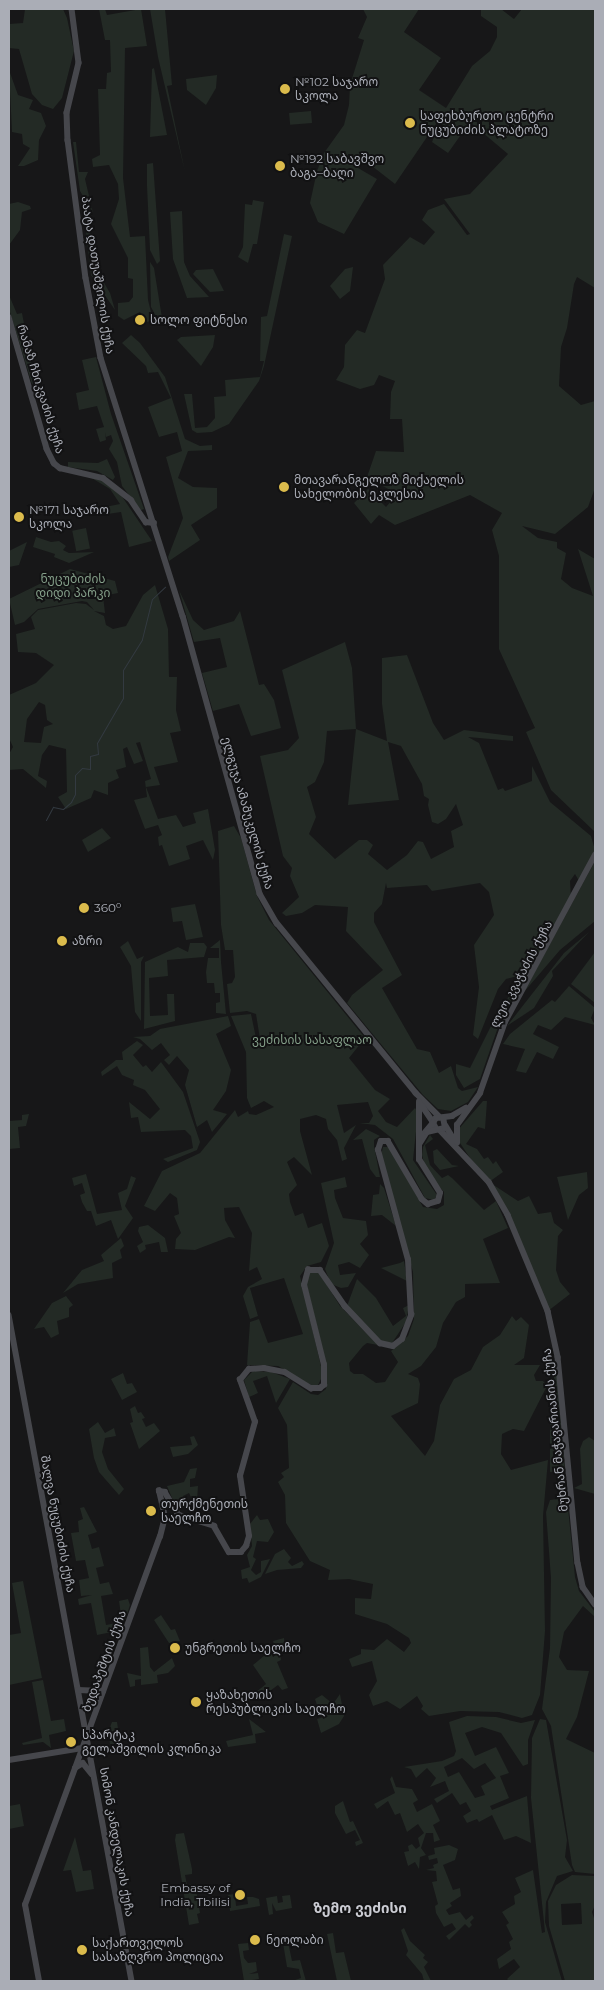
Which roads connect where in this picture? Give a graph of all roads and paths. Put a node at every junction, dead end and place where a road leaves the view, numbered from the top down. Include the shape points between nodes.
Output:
1 (71, 9) edge
2 (9, 317) edge
3 (154, 523) junction
4 (595, 855) edge
5 (418, 1098) junction
6 (461, 1114) junction
7 (442, 1117) junction
8 (433, 1122) junction
9 (446, 1125) junction
10 (438, 1130) junction
11 (424, 1135) junction
12 (455, 1143) junction
13 (419, 1145) junction
14 (9, 1315) edge
15 (595, 1604) edge
16 (78, 1690) junction
17 (104, 1691) junction
18 (87, 1736) junction
19 (80, 1747) junction
20 (89, 1748) junction
21 (9, 1760) edge
22 (74, 1770) junction
23 (95, 1780) junction
24 (38, 1981) edge
25 (132, 1981) edge

1 - 3 main road, პაატა დათუაშვილის ქუჩა via 79,63 67,113 68,140 86,278 105,377
2 - 3 main road, რამაზ ჩხიკვაძის ქუჩა via 54,463 60,468 103,478 131,500 146,522
3 - 5 main road, ელგუჯა ამაშუკელის ქუჩა via 265,905
4 - 6 main road, ლეო კვაჭაძის ქუჩა via 505,1022 480,1093
5 - 6 main road via 442,1114
5 - 7 main road
5 - 8 main road
5 - 13 main road
6 - 7 main road
6 - 9 main road
6 - 12 main road
7 - 8 main road
7 - 9 main road
8 - 10 main road
8 - 13 main road via 424,1130
9 - 10 main road
9 - 12 main road
10 - 11 main road
10 - 12 main road
11 - 12 main road via 437,1132
11 - 13 main road
12 - 15 main road, მუხრან მაჭავარიანის ქუჩა via 489,1182 508,1215 548,1310 558,1357 578,1563 583,1587
13 - 17 main road, ბუდაპეშტის ქუჩა via 421,1167 440,1192 440,1198 432,1204 422,1199 388,1141 381,1141 378,1150 408,1260 411,1305 404,1334 393,1346 380,1343 344,1306 320,1270 308,1270 304,1286 324,1365 324,1385 311,1388 285,1372 255,1368 245,1371 240,1384 255,1422 241,1469 248,1536 246,1546 241,1552 229,1552 214,1526 179,1515 166,1492 159,1491 164,1526
14 - 16 main road, შალვა ნუცუბიძის ქუჩა
16 - 17 main road
16 - 18 main road, შალვა ნუცუბიძის ქუჩა
17 - 18 main road, ბუდაპეშტის ქუჩა
18 - 19 main road, ბუდაპეშტის ქუჩა
18 - 20 main road, სიმონ კანდელაკის ქუჩა
19 - 20 main road
19 - 21 main road
19 - 22 main road, ბუდაპეშტის ქუჩა
20 - 23 main road, სიმონ კანდელაკის ქუჩა
22 - 23 main road via 85,1763
22 - 24 main road, ბუდაპეშტის ქუჩა via 24,1905
23 - 25 main road, სიმონ კანდელაკის ქუჩა

